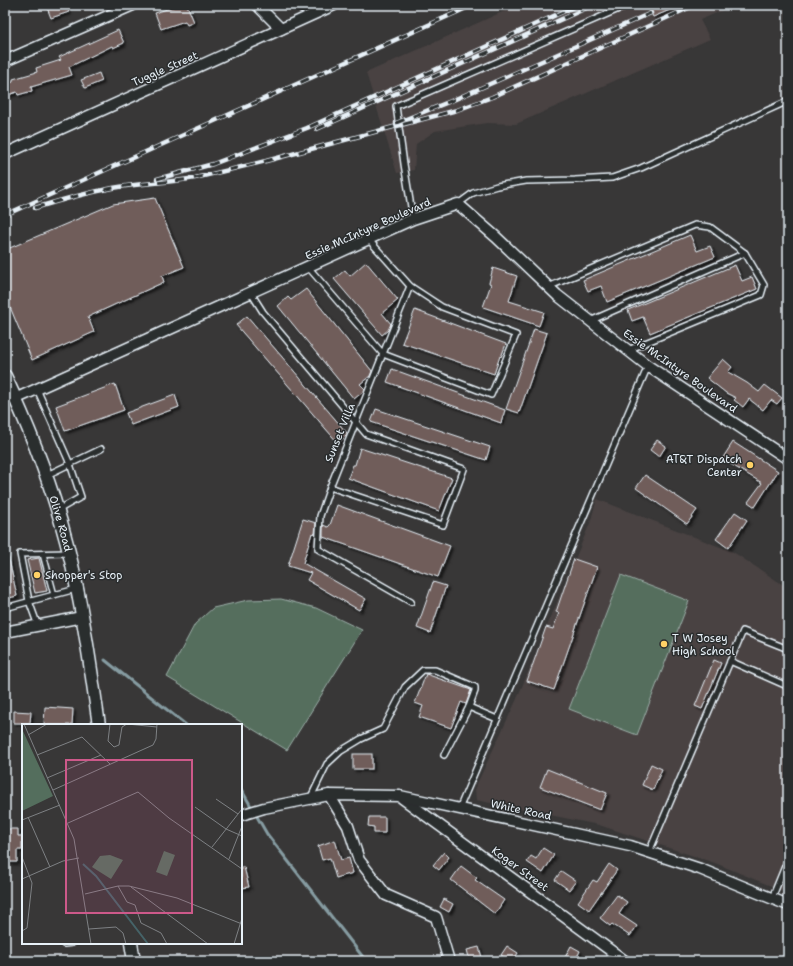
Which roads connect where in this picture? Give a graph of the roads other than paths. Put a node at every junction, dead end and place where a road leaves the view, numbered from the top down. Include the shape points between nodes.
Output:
1 (133, 5) edge
2 (257, 5) edge
3 (334, 5) edge
4 (628, 5) edge
5 (281, 29) junction
6 (5, 61) edge
7 (788, 101) edge
8 (5, 154) edge
9 (458, 204) junction
10 (413, 220) junction
11 (369, 240) junction
12 (745, 253) junction
13 (309, 268) junction
14 (410, 286) junction
15 (548, 287) junction
16 (251, 293) junction
17 (590, 321) junction
18 (628, 350) junction
19 (383, 354) junction
20 (648, 366) junction
21 (5, 376) edge
22 (37, 389) junction
23 (16, 399) junction
24 (355, 423) junction
25 (101, 449) dead end
26 (788, 459) edge
27 (70, 464) junction
28 (46, 475) junction
29 (330, 487) junction
30 (57, 511) junction
31 (69, 553) junction
32 (42, 554) junction
33 (77, 588) junction
34 (54, 595) junction
35 (29, 601) junction
36 (411, 602) dead end
37 (5, 608) edge
38 (82, 617) junction
39 (38, 626) junction
40 (5, 632) edge
41 (788, 649) edge
42 (730, 661) junction
43 (788, 684) edge
44 (469, 707) junction
45 (497, 720) junction
46 (99, 724) edge
47 (444, 755) dead end
48 (329, 795) junction
49 (400, 796) junction
50 (310, 799) junction
51 (459, 809) junction
52 (249, 812) edge
53 (649, 852) junction
54 (788, 859) edge
55 (772, 898) junction
56 (788, 904) edge
57 (131, 944) edge
58 (134, 961) edge
59 (449, 961) edge
60 (625, 961) edge

1 - 6 street
2 - 5 street
3 - 5 street, Tuggle Street
4 - 10 lane via 396,106
5 - 8 street, Tuggle Street
7 - 9 lane via 641,168 612,178 519,182 474,193
9 - 10 street, Essie McIntyre Boulevard
9 - 15 street, Essie McIntyre Boulevard
10 - 11 street, Essie McIntyre Boulevard
11 - 13 street, Essie McIntyre Boulevard
11 - 14 lane
12 - 15 lane via 710,227 695,226
12 - 17 lane
12 - 18 lane via 764,286 761,294
13 - 16 street, Essie McIntyre Boulevard
13 - 19 lane
14 - 19 lane, Sunset Villa
14 - 19 lane via 442,307 516,335 491,395
15 - 17 street, Essie McIntyre Boulevard
16 - 22 street, Essie McIntyre Boulevard
16 - 24 lane via 263,312
17 - 18 street, Essie McIntyre Boulevard
18 - 20 street, Essie McIntyre Boulevard
19 - 24 lane, Sunset Villa
20 - 26 street, Essie McIntyre Boulevard
20 - 45 lane
21 - 23 street, Olive Road
22 - 23 street, Essie McIntyre Boulevard
22 - 27 lane
23 - 28 street, Olive Road
24 - 29 lane, Sunset Villa
24 - 29 lane via 366,434 464,469 443,525
25 - 27 lane
27 - 28 lane
27 - 30 lane via 81,497
28 - 30 street, Olive Road
29 - 36 lane, Sunset Villa via 320,516 318,548
30 - 31 street, Olive Road
31 - 32 lane
31 - 33 street, Olive Road
32 - 34 lane
32 - 35 lane via 20,554
33 - 34 lane
33 - 38 street, Olive Road
34 - 35 lane
35 - 37 lane
35 - 39 lane
38 - 39 street
38 - 46 street, Olive Road
39 - 40 street
41 - 42 lane via 743,631
42 - 43 lane via 787,686
42 - 53 lane
44 - 45 lane
44 - 47 lane
44 - 50 lane via 474,687 435,670 423,670 404,687 383,729 341,751 327,764
45 - 51 lane
48 - 49 street, White Road
48 - 50 street, White Road
48 - 59 street via 348,826 359,860 386,895 436,917
49 - 51 street, White Road
49 - 60 street, Koger Street
50 - 52 street, White Road
51 - 53 street, White Road
53 - 55 street, White Road
54 - 55 lane
55 - 56 street, White Road
57 - 58 street

